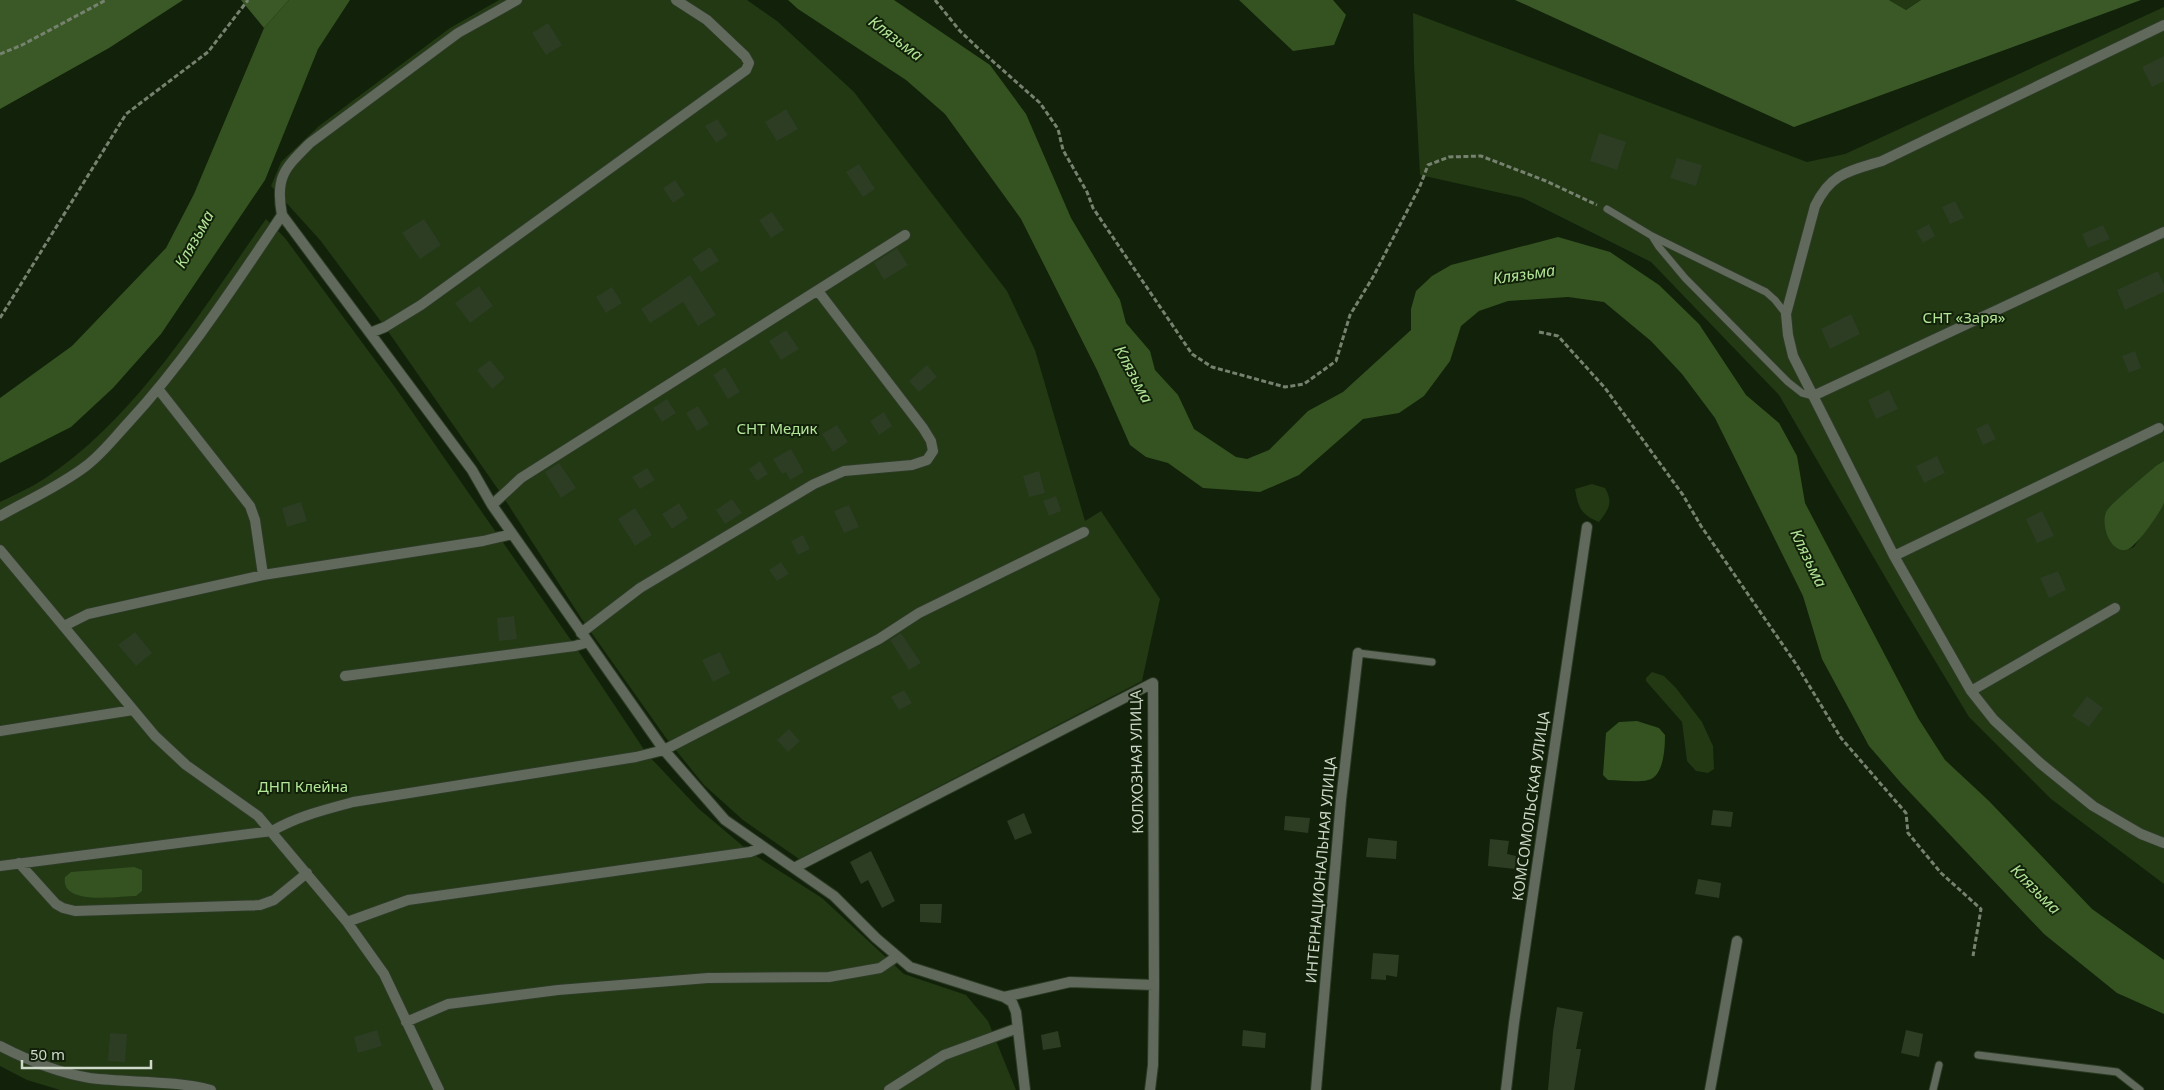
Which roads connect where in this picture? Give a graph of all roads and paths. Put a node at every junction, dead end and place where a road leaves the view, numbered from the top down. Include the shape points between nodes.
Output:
1 (106, 0) edge
2 (248, 0) edge
3 (517, 0) edge
4 (676, 0) edge
5 (935, 0) edge
6 (2164, 25) edge
7 (0, 54) edge
8 (1606, 210) joint
9 (282, 215) junction
10 (2164, 232) edge
11 (904, 235) dead end
12 (1652, 236) junction
13 (818, 291) junction
14 (1786, 314) junction
15 (0, 318) edge
16 (1539, 332) dead end
17 (370, 333) junction
18 (159, 390) junction
19 (1813, 396) junction
20 (2159, 428) dead end
21 (492, 505) junction
22 (0, 516) edge
23 (1587, 527) dead end
24 (1084, 532) dead end
25 (512, 534) junction
26 (0, 550) edge
27 (1894, 556) junction
28 (263, 575) junction
29 (2115, 608) dead end
30 (64, 626) junction
31 (581, 633) junction
32 (588, 642) junction
33 (1358, 653) joint
34 (1432, 662) dead end
35 (345, 676) dead end
36 (1971, 691) junction
37 (133, 710) junction
38 (0, 731) edge
39 (664, 750) junction
40 (272, 832) junction
41 (2164, 843) edge
42 (762, 847) junction
43 (19, 863) junction
44 (0, 866) edge
45 (794, 868) junction
46 (307, 873) junction
47 (347, 922) junction
48 (1737, 941) dead end
49 (1973, 956) dead end
50 (896, 957) junction
51 (1154, 984) junction
52 (1004, 997) junction
53 (406, 1022) junction
54 (1018, 1028) junction
55 (0, 1046) edge
56 (1978, 1055) dead end
57 (1939, 1065) dead end
58 (212, 1090) edge
59 (439, 1090) edge
60 (889, 1090) edge
61 (1025, 1090) edge
62 (1150, 1090) edge
63 (1316, 1090) edge
64 (1506, 1090) edge
65 (1710, 1090) edge
66 (1933, 1090) edge
67 (2140, 1090) edge

1 - 7 path
2 - 15 path via 208,52 126,114
3 - 9 street via 458,33 310,143 291,162 282,177 278,196
4 - 17 street via 707,20 745,56 746,70 421,305
5 - 8 path via 966,37 1040,104 1058,129 1063,150 1093,208 1192,354 1212,367 1285,387 1304,384 1336,361 1350,314 1373,277 1428,165 1450,157 1481,156 1546,181
6 - 14 street via 1882,161 1833,179 1815,206
8 - 12 lane
9 - 17 street
9 - 18 street
10 - 19 street
11 - 13 street
12 - 14 lane via 1766,292
12 - 19 lane via 1685,278 1788,382 1802,393
13 - 21 street via 521,478
13 - 31 street via 923,428 933,451 928,460 844,471 814,484 640,588
14 - 19 street via 1793,356
16 - 49 path via 1558,336 1605,388 1683,495 1796,664 1841,738 1906,812 1908,833 1941,873 1981,909
17 - 21 street via 472,470
18 - 22 street via 86,466
18 - 28 street via 250,506
19 - 27 street
20 - 27 street
21 - 25 street
23 - 64 street, КОМСОМОЛЬСКАЯ УЛИЦА
24 - 39 street via 919,612 879,639
25 - 28 street
25 - 31 street
26 - 30 street
27 - 36 street
28 - 30 street via 88,614
29 - 36 street
30 - 37 street
31 - 32 street
32 - 35 street
32 - 39 street
33 - 34 lane
33 - 63 street, ИНТЕРНАЦИОНАЛЬНАЯ УЛИЦА via 1341,800
36 - 41 street via 2000,726 2093,806 2141,834
37 - 38 street
37 - 40 street via 186,765 241,802
39 - 40 street via 353,802 308,814
39 - 42 street via 725,820
40 - 43 street
40 - 46 street
42 - 45 street
42 - 47 street via 750,852 408,900
43 - 44 street
43 - 46 street via 56,904 75,911 260,905 274,900
45 - 50 street via 834,896
45 - 51 street, КОЛХОЗНАЯ УЛИЦА via 1153,683
46 - 47 street
47 - 53 street via 384,974
48 - 65 street
50 - 52 street via 910,967
50 - 53 street via 880,968 828,977 708,978 558,990 448,1004
51 - 52 street via 1070,982
51 - 62 street, КОЛХОЗНАЯ УЛИЦА
52 - 54 street via 1012,1002
53 - 59 street
54 - 60 street via 944,1055
54 - 61 street
55 - 58 street via 47,1068 89,1078
56 - 67 lane via 2116,1072
57 - 66 lane

